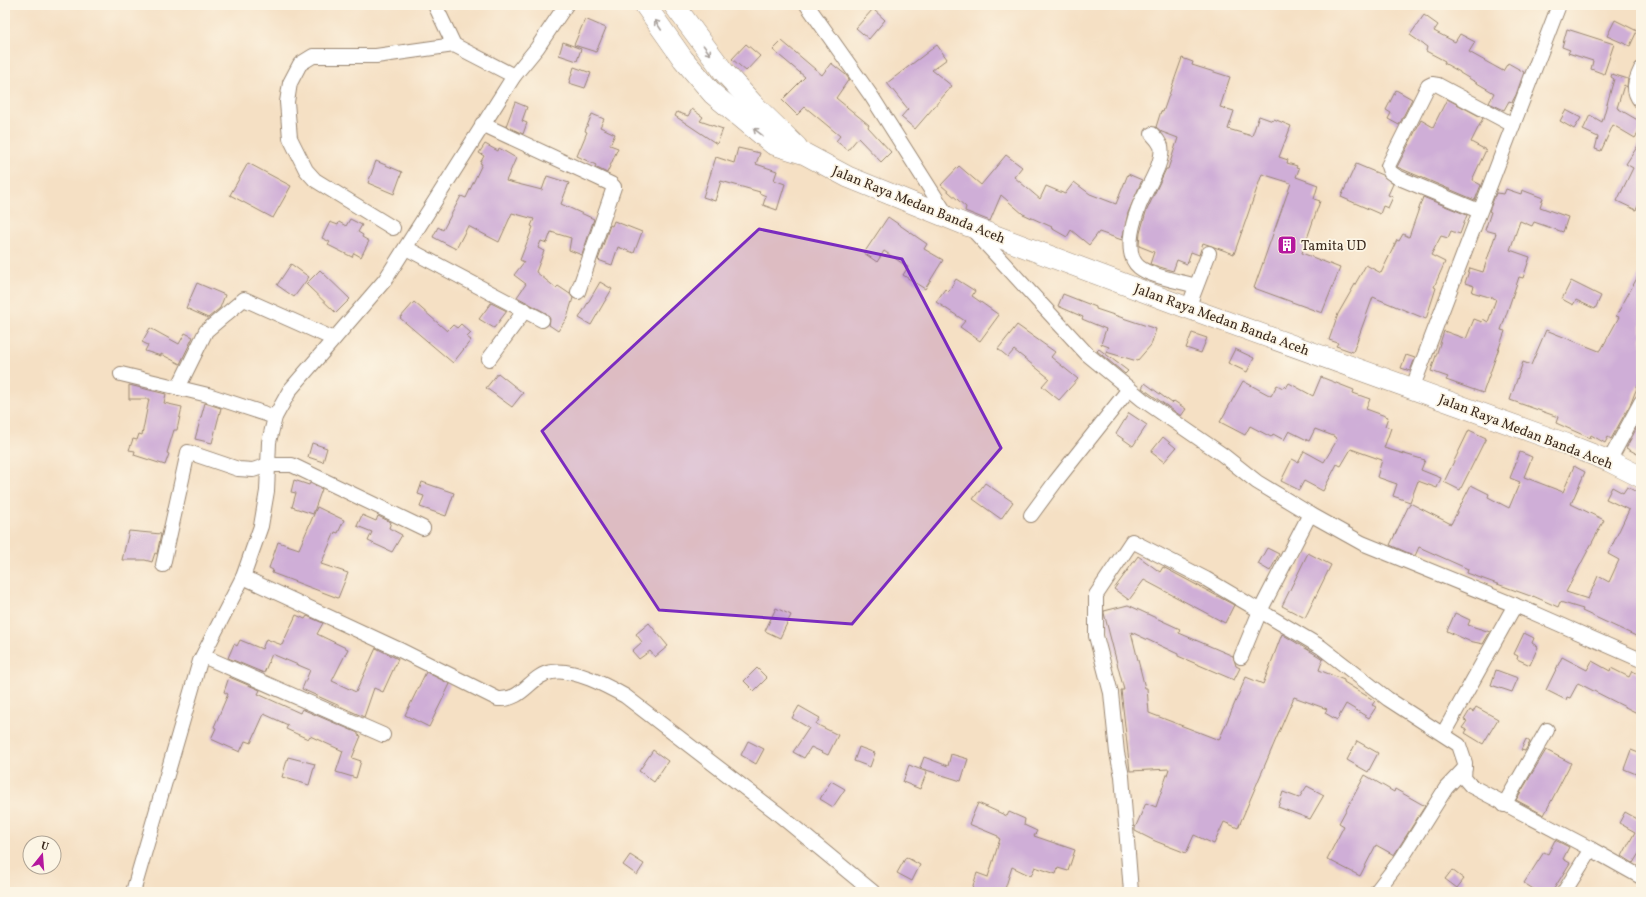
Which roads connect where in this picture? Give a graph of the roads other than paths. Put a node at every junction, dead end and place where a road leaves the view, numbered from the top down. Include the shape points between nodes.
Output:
1 (434, 5) edge
2 (566, 5) edge
3 (645, 5) edge
4 (1559, 5) edge
5 (810, 6) edge
6 (679, 12) edge
7 (454, 45) junction
8 (1641, 69) edge
9 (514, 76) junction
10 (1641, 102) edge
11 (482, 124) junction
12 (1513, 125) junction
13 (1152, 134) dead end
14 (805, 154) junction
15 (1479, 211) junction
16 (948, 218) junction
17 (969, 226) junction
18 (393, 228) dead end
19 (406, 248) junction
20 (1209, 253) dead end
21 (1196, 286) junction
22 (578, 292) dead end
23 (1188, 308) junction
24 (525, 310) junction
25 (542, 320) dead end
26 (334, 339) junction
27 (489, 360) dead end
28 (121, 374) dead end
29 (178, 388) junction
30 (1129, 389) junction
31 (1412, 389) junction
32 (1641, 402) edge
33 (275, 417) junction
34 (1609, 461) junction
35 (268, 465) junction
36 (1641, 477) edge
37 (1310, 514) junction
38 (1031, 515) dead end
39 (423, 528) dead end
40 (163, 565) dead end
41 (243, 577) junction
42 (1515, 605) junction
43 (1260, 611) junction
44 (203, 656) junction
45 (1241, 657) dead end
46 (1641, 660) edge
47 (1547, 730) dead end
48 (1443, 734) junction
49 (383, 736) dead end
50 (1465, 768) junction
51 (1504, 804) junction
52 (1591, 849) junction
53 (1641, 877) edge
54 (133, 892) edge
55 (872, 892) edge
56 (1131, 892) edge
57 (1376, 892) edge
58 (1564, 892) edge

1 - 7 street
2 - 9 street
14 -> 3 highway, Jalan Raya Medan Banda Aceh via 773,144 713,94 672,45
4 - 12 street
5 - 16 street via 872,97
6 -> 14 highway, Jalan Raya Medan Banda Aceh via 724,72
7 - 9 street
7 - 18 street via 376,56 313,56 300,64 290,83 287,102 290,138 306,170 316,180
8 - 10 street via 1634,90
9 - 11 street
11 - 19 street
11 - 22 street via 614,187
12 - 15 street
12 - 15 street via 1432,84 1428,86 1388,166 1390,172 1397,177
13 - 21 street via 1161,146 1161,152 1138,209 1130,248 1132,260 1146,272
14 - 16 highway, Jalan Raya Medan Banda Aceh via 848,177
15 - 31 street
16 - 17 highway, Jalan Raya Medan Banda Aceh
17 - 23 highway, Jalan Raya Medan Banda Aceh
17 - 30 street via 1088,354
19 - 24 street
19 - 26 street via 386,280
20 - 21 street
21 - 23 street
23 - 31 highway, Jalan Raya Medan Banda Aceh
24 - 25 street
24 - 27 street
26 - 29 street via 244,299 206,331
26 - 33 street via 290,390
28 - 29 street
29 - 33 street
30 - 37 street via 1257,482
30 - 38 street
31 - 34 highway, Jalan Raya Medan Banda Aceh
32 - 34 street
33 - 35 street via 269,442
34 - 36 highway, Jalan Raya Medan Banda Aceh
35 - 39 street via 292,465
35 - 40 street via 253,470 238,469 188,452
35 - 41 street via 261,526
37 - 42 street via 1362,543
37 - 43 street
41 - 44 street
41 - 55 street via 498,698 516,696 540,677 552,672 570,673 604,685 625,696 776,812
42 - 46 street
42 - 48 street
43 - 45 street
43 - 48 street via 1321,647 1388,699
43 - 56 street via 1206,579 1132,541 1096,595 1096,636 1111,693 1122,776
44 - 49 street
44 - 54 street via 178,732
47 - 51 street
48 - 50 street via 1459,745 1464,756
50 - 51 street via 1466,781
50 - 57 street via 1446,788 1402,858
51 - 52 street
52 - 53 street
52 - 58 street

